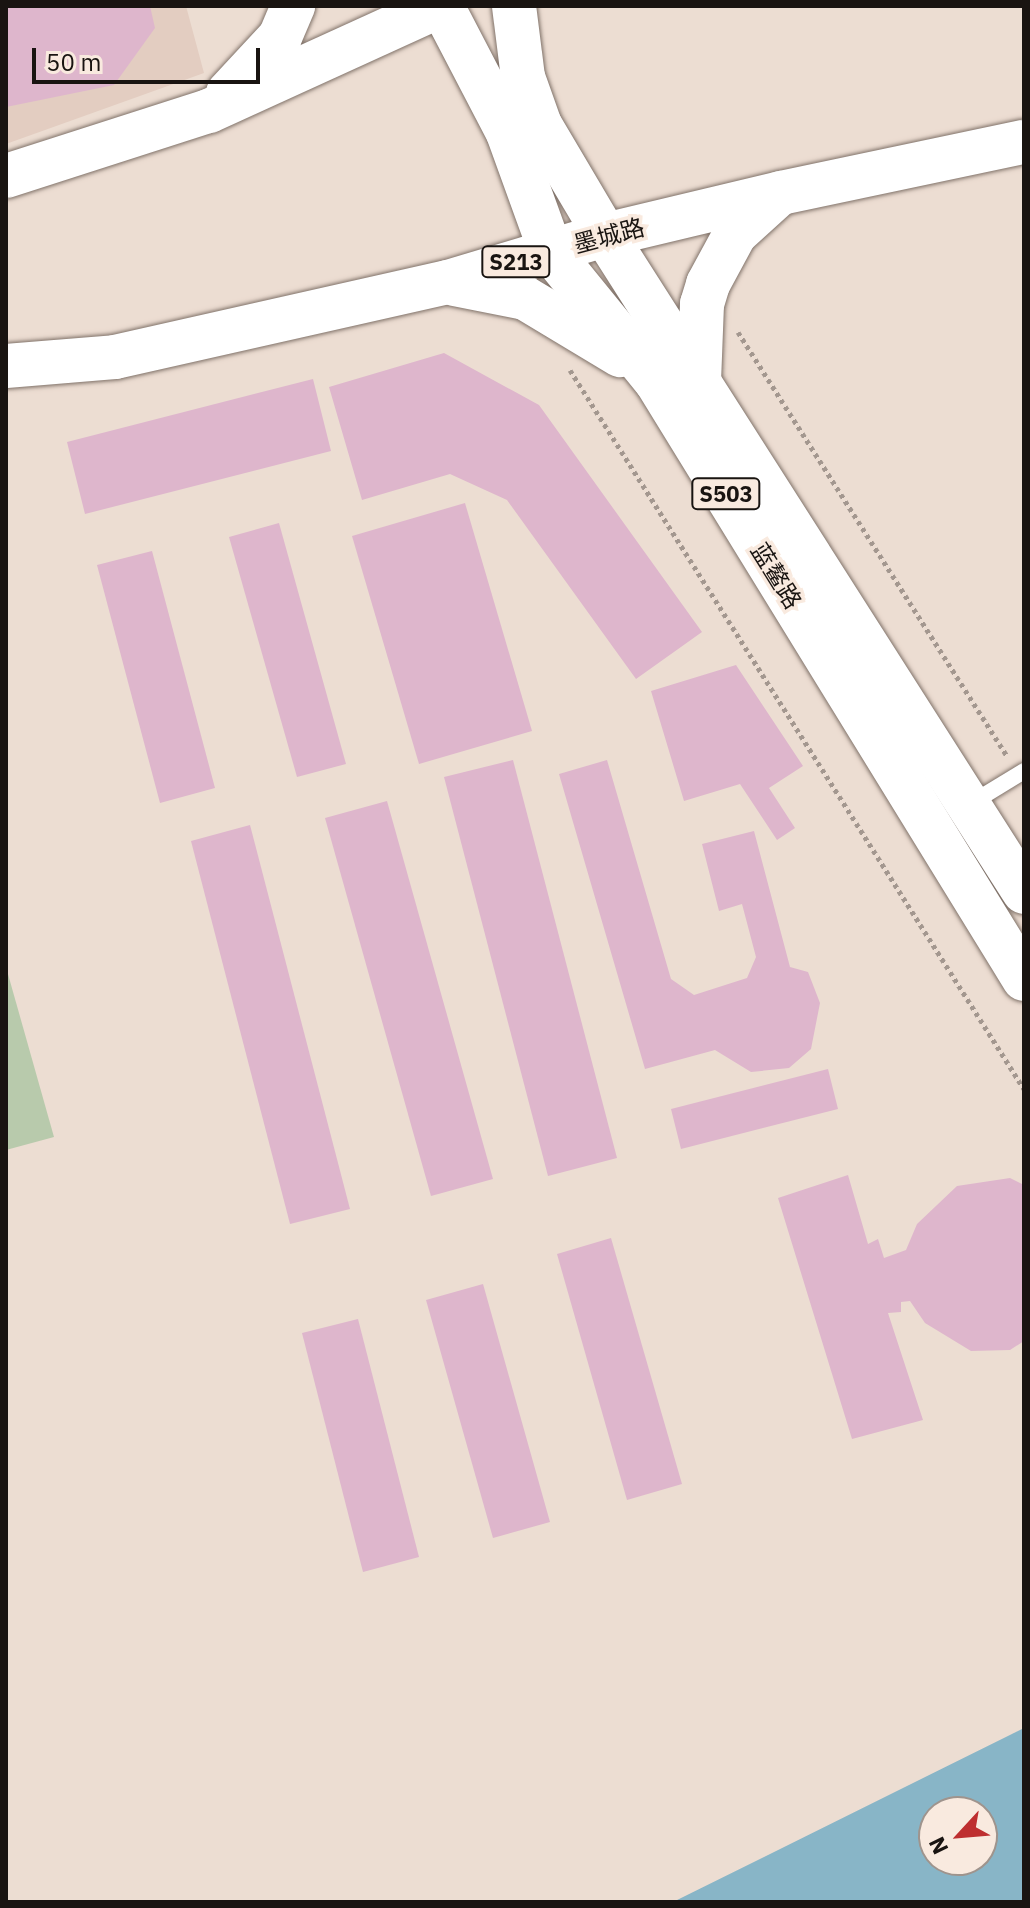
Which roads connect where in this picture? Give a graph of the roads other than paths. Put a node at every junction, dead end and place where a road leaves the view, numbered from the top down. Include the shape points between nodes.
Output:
1 (293, 6) edge
2 (440, 6) edge
3 (514, 6) edge
4 (209, 111) junction
5 (1024, 142) edge
6 (6, 176) edge
7 (781, 193) junction
8 (605, 235) junction
9 (551, 252) junction
10 (448, 282) junction
11 (6, 366) edge
12 (656, 381) junction
13 (699, 382) junction
14 (1021, 773) edge
15 (969, 805) junction
16 (1024, 892) edge
17 (1024, 979) edge

1 - 4 main road via 280,37
2 - 4 main road
2 - 9 main road, 蓝鳌路 / S503 via 508,133
3 - 8 main road, 蓝鳌路 / S503 via 523,77 540,125
4 - 6 main road
5 - 7 main road, 墨城路 / S213
7 - 8 main road, 墨城路 / S213
7 - 13 main road via 735,234 708,284 702,304
8 - 9 main road, 墨城路 / S213
8 - 13 main road, 蓝鳌路 / S503
9 - 10 main road, 墨城路 / S213
9 - 12 main road, 蓝鳌路 / S503
10 - 11 main road, 墨城路 / S213 via 115,357
10 - 12 main road via 525,298
12 - 17 main road, 蓝鳌路 / S503
13 - 15 main road, 蓝鳌路 / S503
14 - 15 lane
15 - 16 main road, 蓝鳌路 / S503

